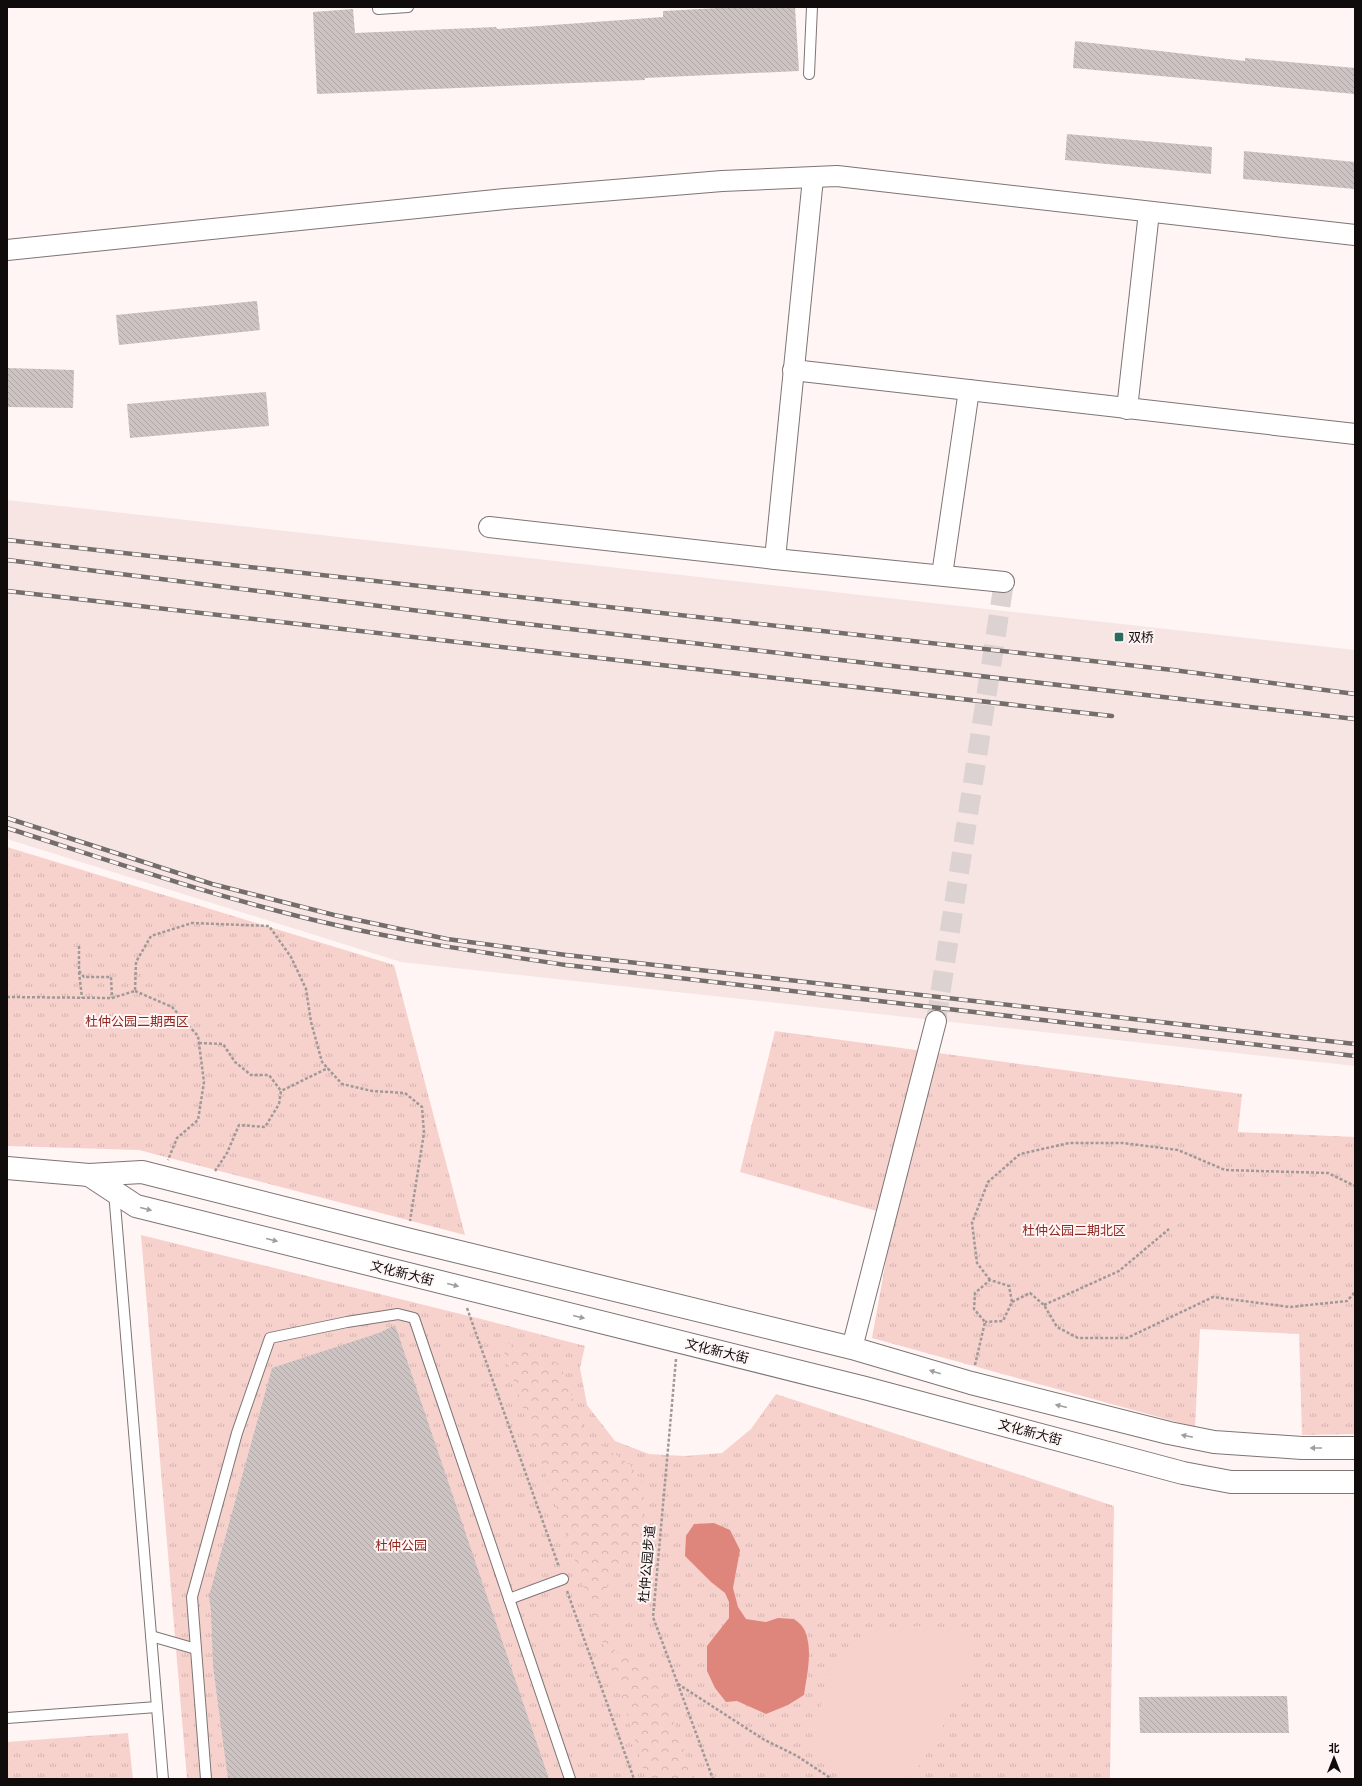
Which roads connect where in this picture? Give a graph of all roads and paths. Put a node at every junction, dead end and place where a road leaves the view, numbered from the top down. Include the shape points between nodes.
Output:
1 (378, 7) edge
2 (408, 7) edge
3 (812, 7) edge
4 (809, 74) dead end
5 (813, 178) junction
6 (1148, 212) junction
7 (1355, 235) edge
8 (7, 250) edge
9 (793, 370) junction
10 (969, 390) junction
11 (1127, 409) junction
12 (1355, 434) edge
13 (489, 527) dead end
14 (775, 559) junction
15 (942, 575) junction
16 (1004, 582) dead end
17 (79, 946) dead end
18 (79, 971) junction
19 (135, 991) junction
20 (7, 997) edge
21 (82, 998) junction
22 (112, 998) junction
23 (936, 1021) tunnel mouth
24 (199, 1043) junction
25 (328, 1068) junction
26 (281, 1091) junction
27 (7, 1168) edge
28 (89, 1175) junction
29 (211, 1176) dead end
30 (181, 1182) junction
31 (1355, 1186) edge
32 (114, 1192) junction
33 (1170, 1229) dead end
34 (406, 1239) junction
35 (990, 1280) junction
36 (459, 1287) junction
37 (1355, 1292) edge
38 (1012, 1302) junction
39 (1044, 1305) junction
40 (985, 1322) junction
41 (677, 1341) junction
42 (852, 1348) junction
43 (971, 1383) junction
44 (1355, 1448) edge
45 (1355, 1482) edge
46 (563, 1578) junction
47 (509, 1599) junction
48 (151, 1636) junction
49 (196, 1649) junction
50 (677, 1684) junction
51 (157, 1707) junction
52 (7, 1718) edge
53 (163, 1779) edge
54 (206, 1779) edge
55 (570, 1779) edge
56 (634, 1779) edge
57 (713, 1779) edge
58 (832, 1779) edge

1 - 2 lane
3 - 4 lane
5 - 6 street via 837,176
5 - 8 street via 722,181 505,199
5 - 9 street
6 - 7 street
6 - 11 street
9 - 10 street
9 - 14 street
10 - 11 street
10 - 15 street
11 - 12 street
13 - 14 street
14 - 15 street
15 - 16 street
17 - 18 path
18 - 21 path
18 - 22 path via 84,978 111,978
19 - 22 path
19 - 24 path via 172,1007 198,1036
19 - 25 path via 136,962 151,936 192,922 269,926 290,957 306,990 311,1022 322,1062
20 - 21 path
21 - 22 path
23 - 42 street
24 - 26 path via 223,1044 235,1062 251,1075 269,1075
24 - 30 path via 204,1082 198,1120 177,1138 166,1165
25 - 26 path
25 - 34 path via 342,1084 372,1091 405,1093 422,1107 424,1133
26 - 29 path via 279,1104 265,1127 239,1125 228,1153
27 - 28 street, 文化新大街
28 - 30 street, 文化新大街 via 142,1172
28 - 32 street, 文化新大街
30 - 34 street, 文化新大街
31 - 35 path via 1328,1173 1225,1170 1178,1150 1123,1143 1069,1143 1020,1154 988,1182 972,1223 977,1263
32 -> 36 street, 文化新大街 via 136,1206
32 - 48 lane
33 - 39 path via 1118,1271
34 - 42 street, 文化新大街
35 - 38 path via 1008,1286
35 - 40 path via 976,1293 974,1309
36 -> 41 street, 文化新大街
36 - 46 path
37 - 39 path via 1347,1301 1290,1307 1213,1298 1127,1338 1078,1338 1057,1327
38 - 39 path via 1030,1293
38 - 40 path via 1003,1321
40 - 43 path
41 - 45 street, 文化新大街 via 865,1388 1183,1474 1231,1482
41 - 50 path, 杜仲公园步道 via 652,1617
43 -> 42 street, 文化新大街
44 -> 43 street, 文化新大街 via 1302,1448 1214,1442
46 - 47 lane
46 - 56 path
47 - 49 lane via 414,1318 398,1314 347,1322 270,1338 237,1433 192,1597
47 - 55 lane
48 - 49 lane
48 - 51 lane
49 - 54 lane
50 - 57 path, 杜仲公园步道
50 - 58 path
51 - 52 lane
51 - 53 lane

